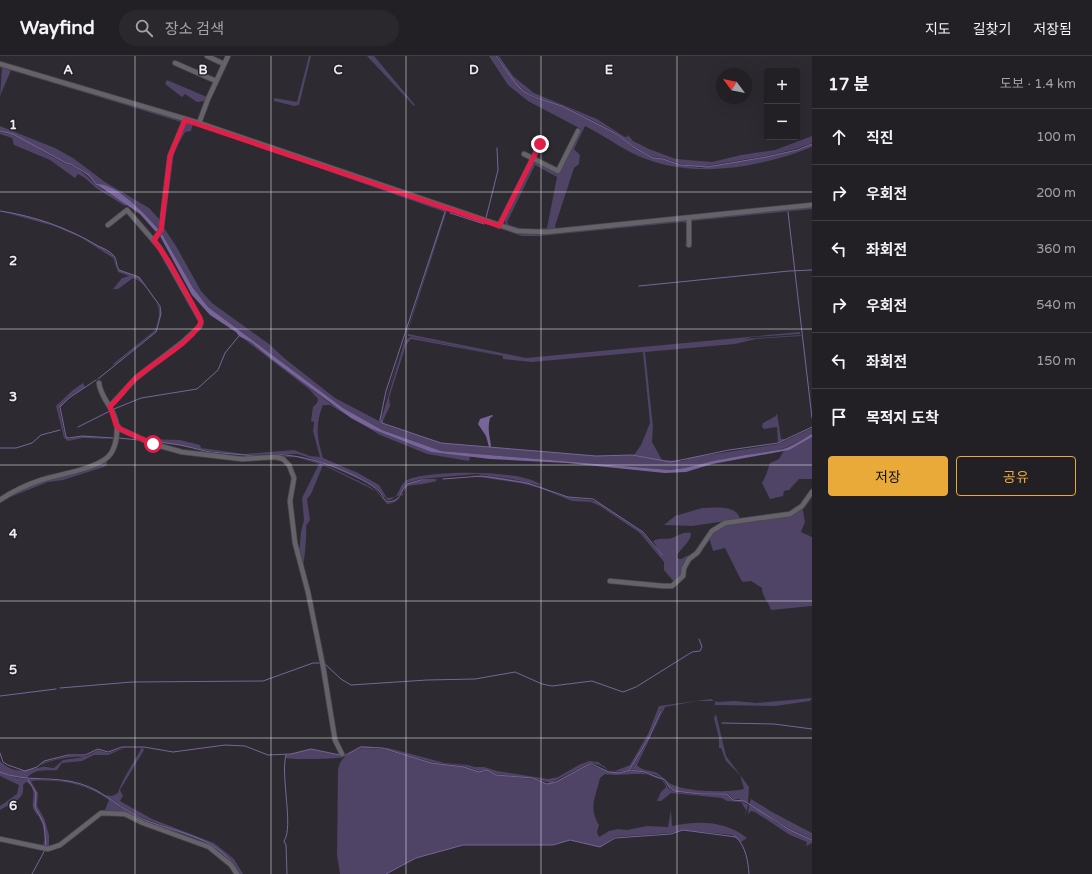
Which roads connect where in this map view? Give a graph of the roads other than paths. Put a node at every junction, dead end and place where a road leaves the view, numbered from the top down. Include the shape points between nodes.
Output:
1 (207, 56) edge
2 (228, 56) edge
3 (175, 63) dead end
4 (0, 64) edge
5 (224, 64) junction
6 (216, 82) junction
7 (185, 120) junction
8 (199, 124) junction
9 (578, 131) dead end
10 (540, 144) dead end
11 (524, 154) dead end
12 (533, 158) junction
13 (812, 205) edge
14 (689, 218) junction
15 (108, 225) dead end
16 (499, 226) junction
17 (154, 240) junction
18 (689, 245) dead end
19 (99, 383) dead end
20 (110, 406) junction
21 (116, 425) junction
22 (812, 492) edge
23 (0, 500) edge
24 (610, 581) dead end
25 (342, 754) dead end
26 (0, 839) edge
27 (237, 874) edge

1 - 5 street
2 - 5 street
3 - 6 street
4 - 7 street
5 - 6 street
6 - 8 street
7 - 8 street
7 - 17 street via 170,156 161,230
8 - 16 street
9 - 12 street via 560,170
10 - 12 street
11 - 12 street
12 - 16 street
13 - 14 street
14 - 16 street via 531,233 517,232
14 - 18 street
15 - 17 street via 127,210
17 - 20 street via 169,262 201,323 184,341 136,378
19 - 20 street via 99,389
20 - 21 street
21 - 23 street via 114,447 103,460 41,480 11,492
21 - 25 street via 153,444 176,450 242,459 276,458 283,459 290,465 294,478 290,501 295,544 308,592 335,740
22 - 24 street via 802,506 790,514 725,523 712,531 697,553 686,563 682,576 672,586
26 - 27 street via 48,849 60,845 101,813 125,814 209,847 231,865

